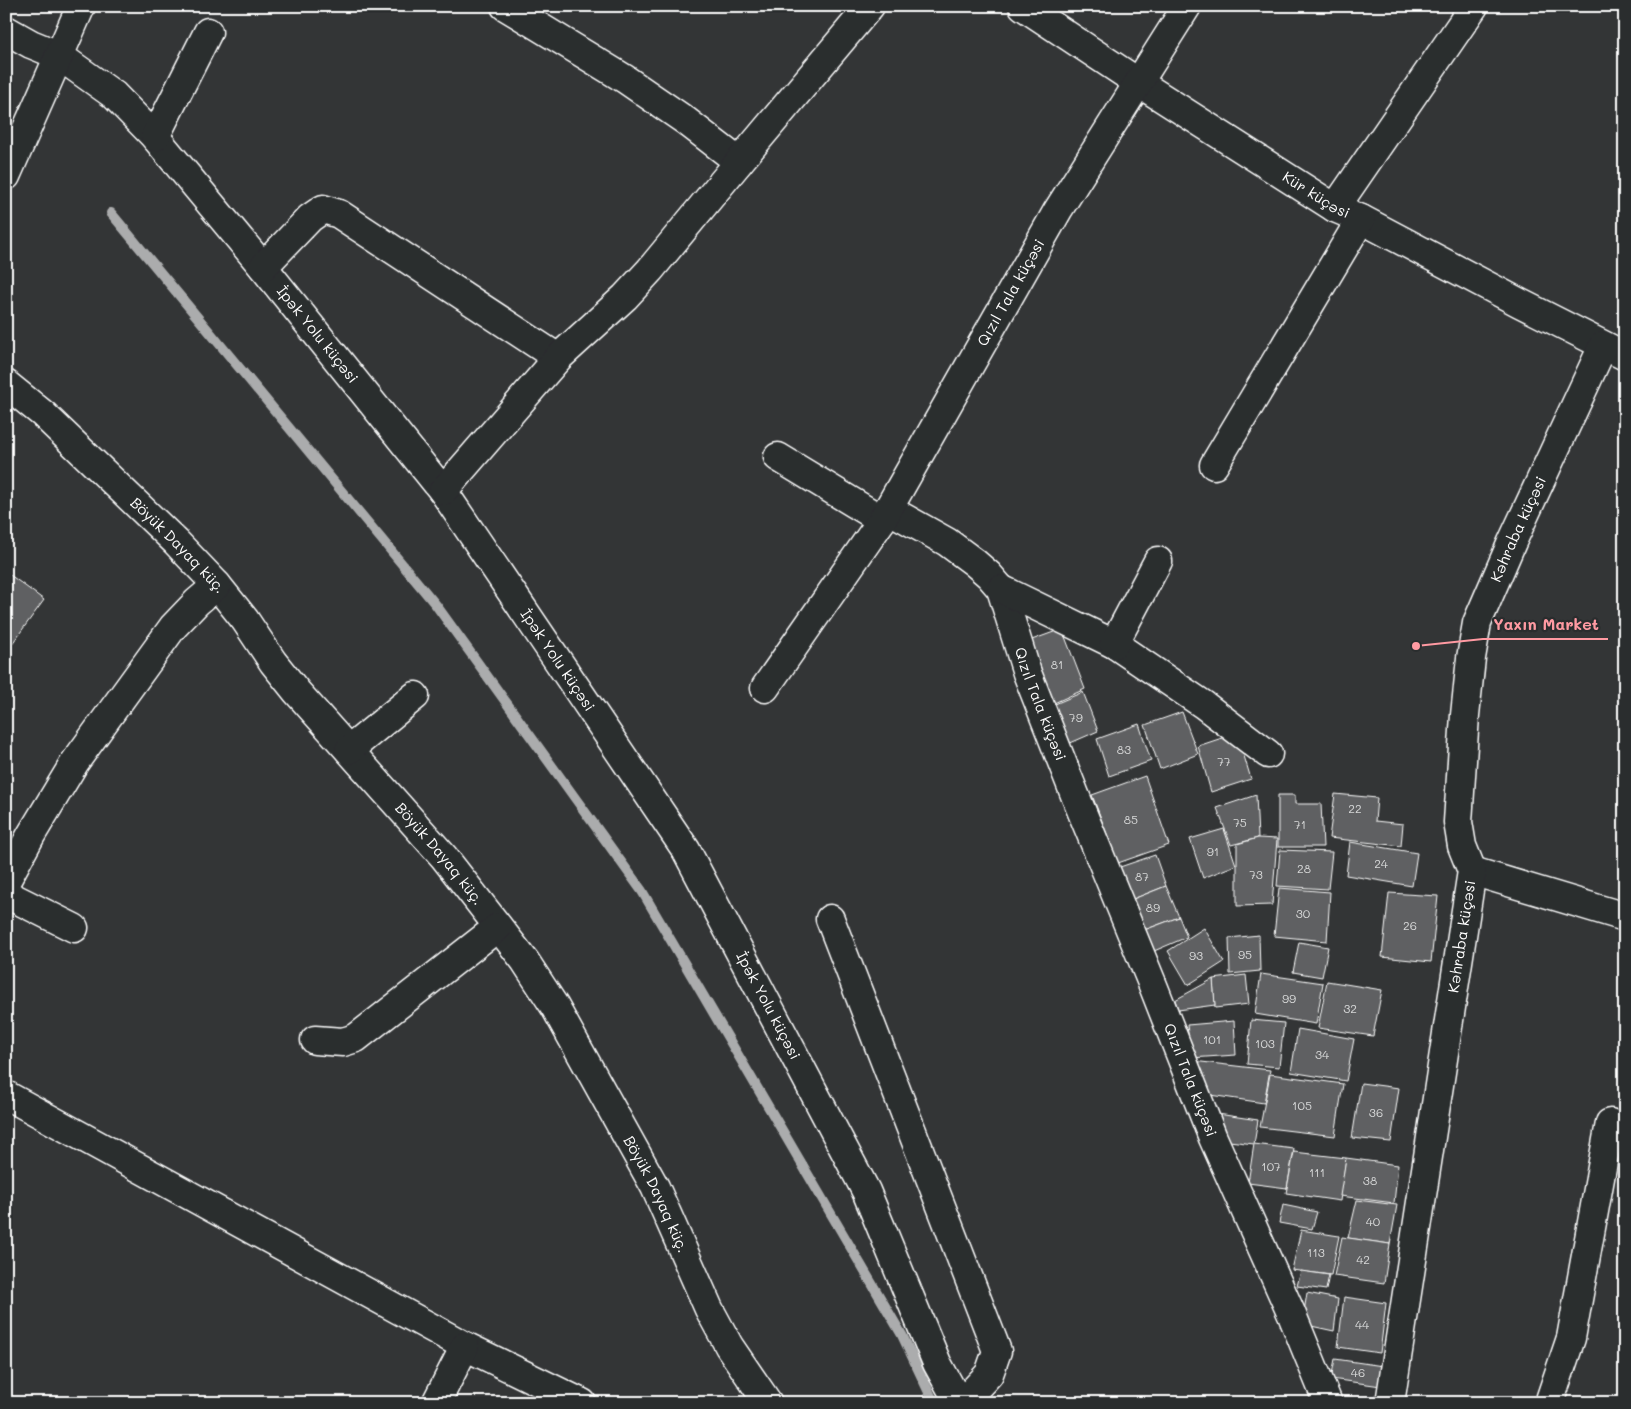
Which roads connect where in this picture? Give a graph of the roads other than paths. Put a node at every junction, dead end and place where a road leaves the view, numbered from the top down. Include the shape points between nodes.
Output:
1 (81, 6) edge
2 (506, 6) edge
3 (870, 6) edge
4 (1023, 6) edge
5 (1187, 6) edge
6 (1474, 6) edge
7 (6, 30) edge
8 (208, 32) dead end
9 (58, 55) junction
10 (1139, 83) junction
11 (155, 137) junction
12 (739, 162) junction
13 (6, 176) edge
14 (1335, 208) junction
15 (1361, 219) junction
16 (263, 267) junction
17 (1614, 351) edge
18 (558, 358) junction
19 (6, 384) edge
20 (778, 457) dead end
21 (1214, 465) dead end
22 (443, 491) junction
23 (885, 514) junction
24 (1158, 560) dead end
25 (217, 585) junction
26 (1001, 589) junction
27 (1114, 644) junction
28 (765, 688) dead end
29 (415, 696) dead end
30 (349, 750) junction
31 (1268, 754) dead end
32 (1472, 871) junction
33 (6, 881) edge
34 (6, 894) edge
35 (1623, 910) edge
36 (830, 919) dead end
37 (498, 926) junction
38 (74, 928) dead end
39 (315, 1040) dead end
40 (6, 1095) edge
41 (1610, 1123) dead end
42 (465, 1346) junction
43 (436, 1403) edge
44 (582, 1403) edge
45 (768, 1403) edge
46 (960, 1403) edge
47 (1328, 1403) edge
48 (1390, 1403) edge
49 (1549, 1403) edge

1 - 9 street
2 - 12 street via 625,79
3 - 12 street
4 - 10 street, Kür küçəsi
5 - 10 street, Qızıl Tala küçəsi
6 - 14 street
7 - 9 street, İpək Yolu küçəsi
8 - 11 street
9 - 11 street, İpək Yolu küçəsi via 114,95
9 - 13 street
10 - 14 street, Kür küçəsi
10 - 23 street, Qızıl Tala küçəsi via 1058,210
11 - 16 street, İpək Yolu küçəsi
12 - 18 street via 650,270
14 - 15 street, Kür küçəsi
15 - 17 street, Kür küçəsi
15 - 21 street
16 - 18 street via 310,218 323,209 339,214
16 - 22 street, İpək Yolu küçəsi
17 - 32 street, Kəhraba küçəsi via 1512,542 1477,623 1466,706 1458,822 1462,846
18 - 22 street
19 - 25 street, Böyük Dayaq küç. via 43,414
20 - 23 street
22 - 46 street, İpək Yolu küçəsi via 686,850 866,1191 937,1363
23 - 26 street, Qızıl Tala küçəsi via 947,542 989,575
23 - 28 street
24 - 27 street
25 - 30 street, Böyük Dayaq küç. via 296,692
25 - 33 street via 174,627 75,762
26 - 27 street
26 - 47 street, Qızıl Tala küçəsi via 1027,672 1075,795 1213,1138
27 - 31 street via 1204,705
29 - 30 street
30 - 37 street, Böyük Dayaq küç. via 444,857
32 - 35 street
32 - 48 street, Kəhraba küçəsi
34 - 38 street
36 - 46 street via 997,1351 989,1374
37 - 39 street via 356,1038 343,1042
37 - 45 street, Böyük Dayaq küç. via 555,1006 655,1187 713,1317
40 - 42 street
41 - 49 street via 1571,1338
42 - 43 street
42 - 44 street

